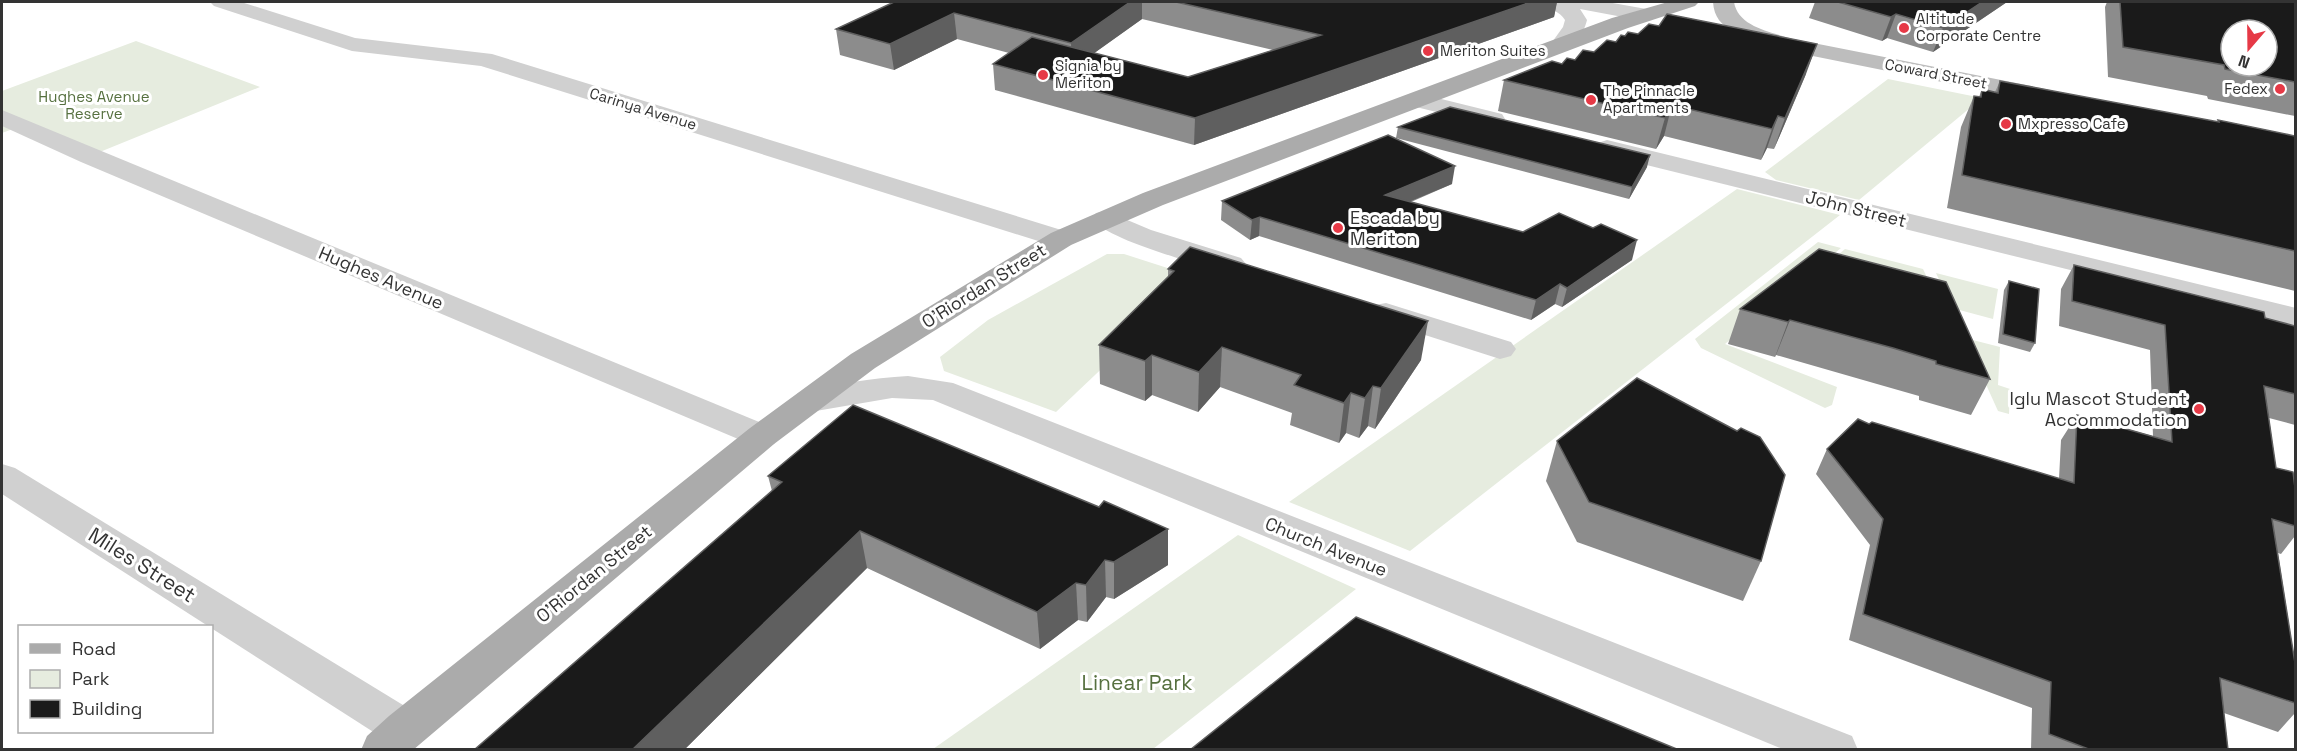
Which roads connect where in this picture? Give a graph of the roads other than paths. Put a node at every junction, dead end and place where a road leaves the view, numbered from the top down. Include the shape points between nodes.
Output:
1 (221, 2) edge
2 (1554, 2) edge
3 (1577, 2) edge
4 (1688, 2) edge
5 (1724, 2) edge
6 (1644, 15) junction
7 (1787, 44) junction
8 (1561, 45) junction
9 (2064, 99) edge
10 (1417, 100) junction
11 (2, 117) edge
12 (1521, 126) edge
13 (1578, 141) edge
14 (1106, 219) junction
15 (1060, 239) junction
16 (1252, 271) edge
17 (1364, 306) edge
18 (2295, 317) edge
19 (1500, 349) dead end
20 (810, 401) junction
21 (762, 436) junction
22 (2, 477) edge
23 (394, 739) edge
24 (1836, 750) edge

1 - 15 street, Carinya Avenue via 352,44 484,59
2 - 8 street via 1572,12 1576,20
3 - 6 street, Coward Street
4 - 6 main road, O'Riordan Street
5 - 7 main road via 1733,22
6 - 7 main road, Coward Street
6 - 8 main road, O'Riordan Street
7 - 9 main road, Coward Street
8 - 10 main road, O'Riordan Street
10 - 12 street
10 - 14 main road, O'Riordan Street
11 - 21 street, Hughes Avenue
13 - 18 street, John Street
14 - 15 main road, O'Riordan Street
14 - 16 street via 1140,236
15 - 20 main road, O'Riordan Street via 862,361
17 - 19 street
20 - 21 main road, O'Riordan Street
20 - 24 street, Church Avenue via 891,387 941,391
21 - 23 main road, O'Riordan Street
22 - 23 street, Miles Street

